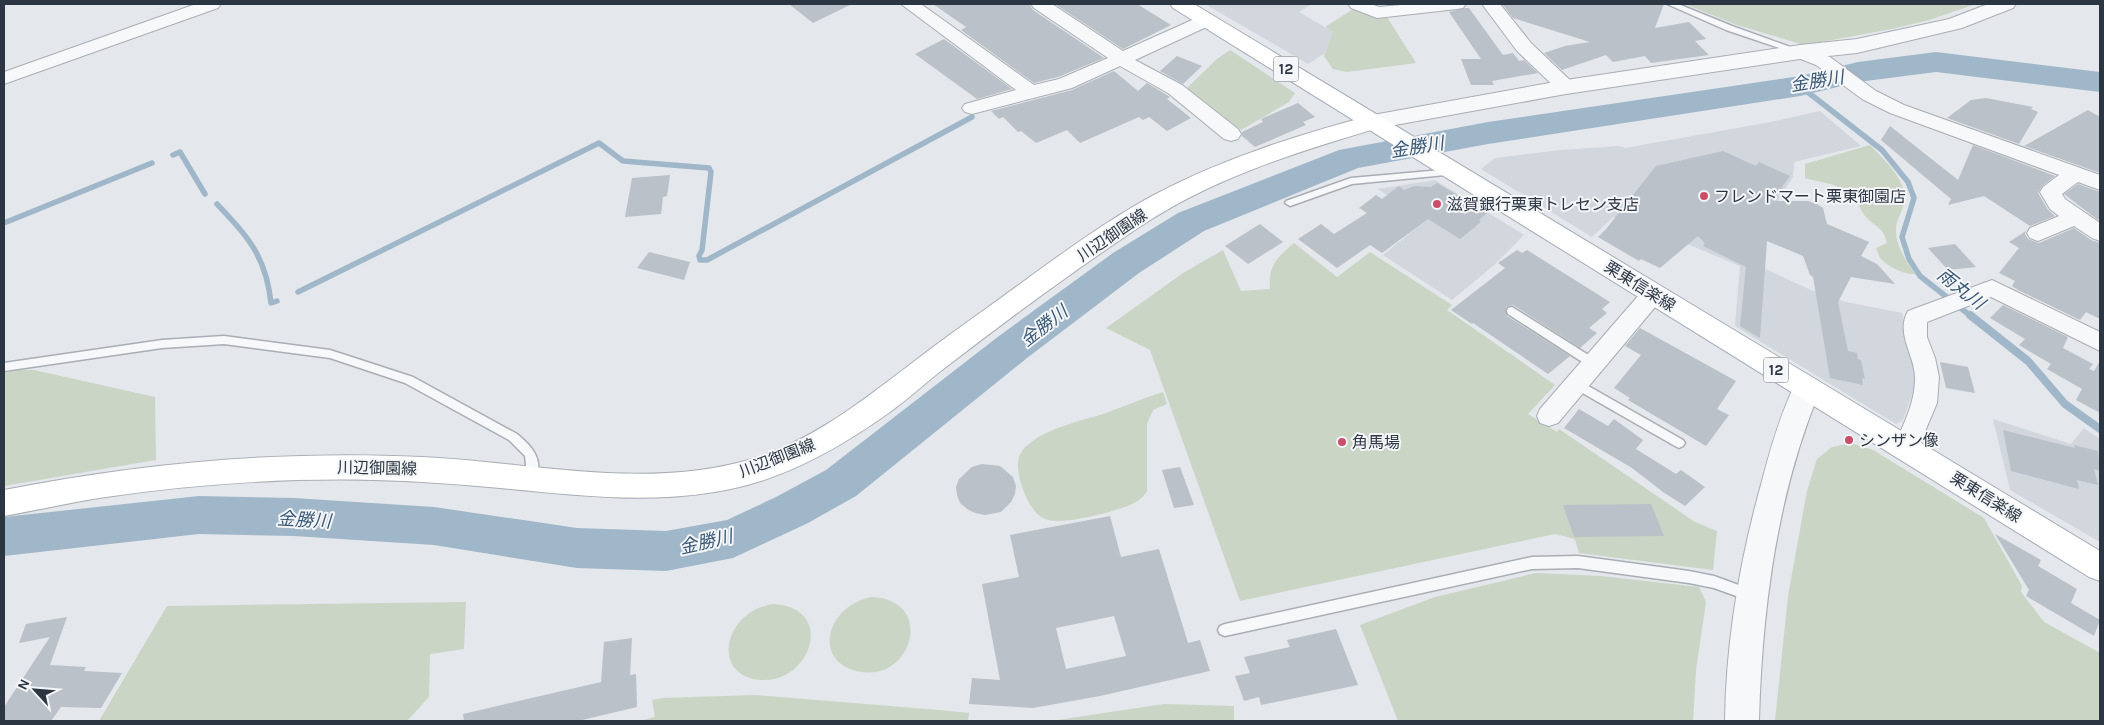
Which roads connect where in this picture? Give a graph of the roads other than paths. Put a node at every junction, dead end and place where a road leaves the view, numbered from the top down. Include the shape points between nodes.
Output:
1 (212, 4) edge
2 (910, 4) edge
3 (1040, 4) edge
4 (1180, 4) edge
5 (1357, 4) edge
6 (1457, 4) edge
7 (1491, 4) edge
8 (1671, 4) edge
9 (2006, 4) edge
10 (1207, 20) junction
11 (1800, 52) junction
12 (1122, 58) junction
13 (4, 78) edge
14 (1566, 86) junction
15 (1031, 92) junction
16 (972, 108) dead end
17 (1383, 128) junction
18 (1231, 134) dead end
19 (1446, 167) junction
20 (2075, 174) junction
21 (2100, 183) edge
22 (1290, 203) dead end
23 (2076, 217) junction
24 (2038, 233) dead end
25 (2100, 233) edge
26 (1653, 294) junction
27 (1512, 311) dead end
28 (2100, 342) edge
29 (1594, 364) junction
30 (4, 367) edge
31 (1576, 384) junction
32 (1807, 388) junction
33 (1549, 416) dead end
34 (1679, 443) dead end
35 (1906, 448) junction
36 (531, 478) junction
37 (4, 503) edge
38 (2100, 567) edge
39 (1752, 596) junction
40 (1225, 630) dead end
41 (1742, 721) edge

1 - 13 street
2 - 15 street
3 - 12 street
4 - 10 main road, 栗東信楽線 / 12
5 - 6 street via 1377,12
7 - 14 street via 1524,47
8 - 11 lane
9 - 11 street via 1956,24 1857,46
10 - 12 street
10 - 17 main road, 栗東信楽線 / 12
11 - 14 street
11 - 20 street via 1823,61 1861,89 1897,109
12 - 15 street via 1066,84
12 - 18 street via 1175,89
14 - 17 street
15 - 16 street
17 - 19 main road, 栗東信楽線 / 12
17 - 36 main road, 川辺御園線 via 1238,167 1172,195 1106,237 873,409 809,448 752,471 693,484 603,485
19 - 22 lane via 1351,181
19 - 26 main road, 栗東信楽線 / 12
20 - 21 street
20 - 23 street via 2050,192 2057,204
23 - 24 street
23 - 25 street
26 - 29 street
26 - 32 main road, 栗東信楽線 / 12
27 - 29 lane
28 - 35 street via 1992,288 1916,317 1915,337 1926,377 1925,403
29 - 31 street
30 - 36 lane via 162,344 224,340 330,354 410,380 513,436 528,450 534,462
31 - 33 street
31 - 34 lane
32 - 35 main road, 栗東信楽線 / 12
32 - 39 street via 1794,415 1765,520
35 - 38 main road, 栗東信楽線 / 12
36 - 37 main road, 川辺御園線 via 422,469 302,468 212,472 50,492
39 - 40 lane via 1688,576 1578,562 1532,563
39 - 41 street

